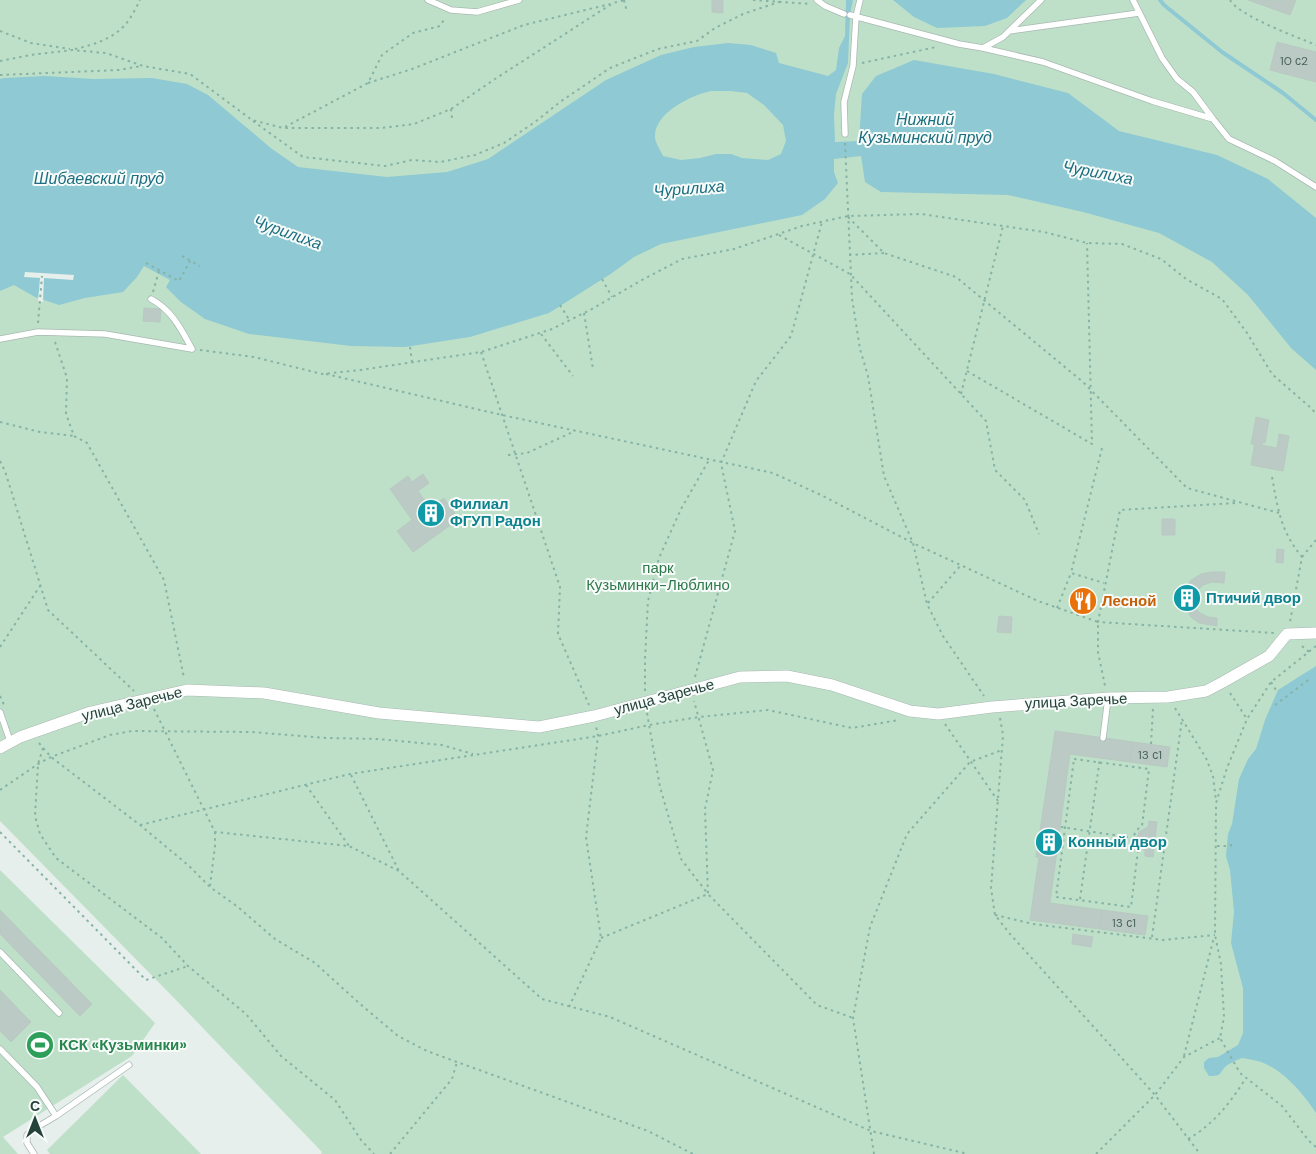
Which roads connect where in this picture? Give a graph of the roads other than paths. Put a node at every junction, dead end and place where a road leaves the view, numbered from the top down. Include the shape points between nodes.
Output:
1 (428, 0) edge
2 (519, 0) edge
3 (817, 0) edge
4 (860, 0) edge
5 (1041, 0) edge
6 (1132, 0) edge
7 (1139, 13) junction
8 (850, 15) junction
9 (1009, 31) junction
10 (983, 48) junction
11 (1213, 119) junction
12 (845, 134) dead end
13 (1316, 186) edge
14 (151, 299) road end
15 (0, 339) edge
16 (1316, 633) edge
17 (1108, 698) junction
18 (0, 712) edge
19 (1103, 738) dead end
20 (10, 741) junction
21 (0, 748) edge
22 (0, 952) edge
23 (59, 1012) dead end
24 (0, 1049) edge
25 (129, 1065) dead end
26 (56, 1116) junction
27 (34, 1154) edge

1 - 2 lane via 451,10 477,12
3 - 8 lane
4 - 8 lane
5 - 9 lane
6 - 7 lane
7 - 9 lane
7 - 11 lane via 1176,79 1193,92
8 - 10 lane
8 - 12 lane via 852,66 844,102
9 - 10 lane
10 - 11 lane via 1043,62
11 - 13 lane via 1230,139
14 - 15 lane via 162,304 176,319 192,349 105,334 38,332
16 - 17 street, улица Заречье via 1287,634 1269,656 1206,691 1168,697
17 - 19 lane
17 - 20 street, улица Заречье via 938,714 910,711 832,685 787,676 740,677 594,716 539,727 379,713 264,693 187,690 91,712
18 - 20 lane
20 - 21 street, улица Заречье
22 - 23 lane
24 - 26 lane via 37,1087
25 - 26 lane
26 - 27 lane via 27,1135 27,1143

